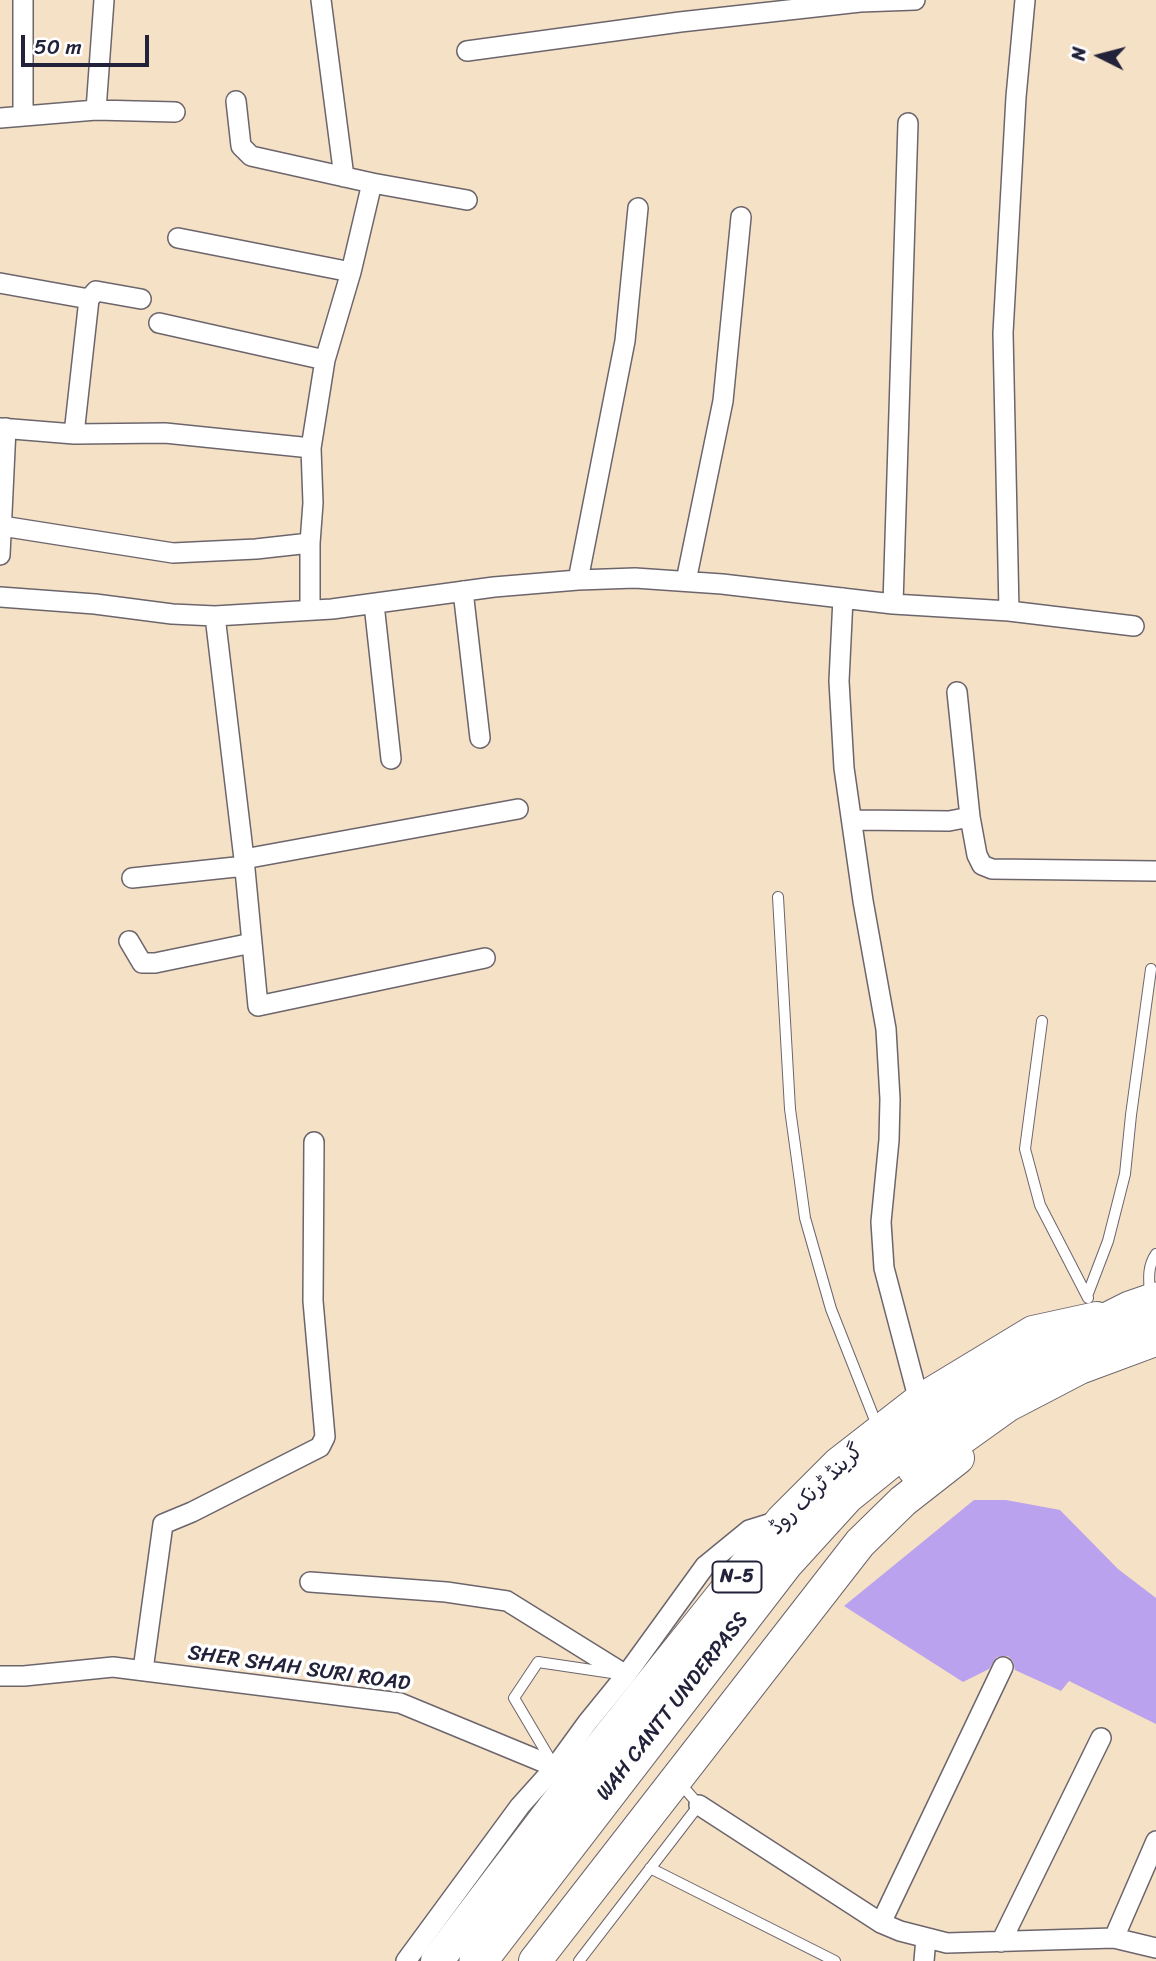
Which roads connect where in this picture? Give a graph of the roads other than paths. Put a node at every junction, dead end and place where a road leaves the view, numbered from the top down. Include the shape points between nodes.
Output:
1 (23, 0) edge
2 (104, 0) edge
3 (321, 0) edge
4 (915, 0) edge
5 (1026, 0) edge
6 (467, 51) dead end
7 (236, 101) dead end
8 (96, 110) junction
9 (175, 112) dead end
10 (23, 116) junction
11 (0, 118) edge
12 (908, 123) dead end
13 (344, 177) junction
14 (373, 183) junction
15 (467, 200) dead end
16 (638, 208) dead end
17 (741, 217) dead end
18 (177, 238) dead end
19 (351, 272) junction
20 (0, 283) edge
21 (89, 299) junction
22 (141, 299) dead end
23 (159, 323) dead end
24 (325, 360) junction
25 (3, 428) edge
26 (74, 434) junction
27 (311, 448) junction
28 (2, 526) junction
29 (310, 543) junction
30 (0, 555) edge
31 (578, 580) junction
32 (686, 581) junction
33 (463, 591) junction
34 (0, 597) edge
35 (843, 598) junction
36 (374, 604) junction
37 (893, 604) junction
38 (310, 610) junction
39 (1009, 611) junction
40 (215, 616) junction
41 (1134, 626) dead end
42 (957, 692) dead end
43 (481, 738) dead end
44 (391, 759) dead end
45 (518, 810) dead end
46 (970, 817) junction
47 (853, 820) junction
48 (244, 863) junction
49 (1156, 871) edge
50 (132, 878) dead end
51 (778, 897) dead end
52 (129, 941) dead end
53 (252, 943) junction
54 (485, 958) dead end
55 (1151, 969) dead end
56 (1042, 1021) dead end
57 (314, 1142) dead end
58 (1156, 1254) edge
59 (1131, 1315) edge
60 (919, 1401) junction
61 (880, 1432) junction
62 (782, 1520) junction
63 (310, 1582) dead end
64 (1003, 1667) dead end
65 (143, 1670) junction
66 (626, 1675) junction
67 (0, 1676) edge
68 (1101, 1738) dead end
69 (568, 1770) junction
70 (676, 1779) junction
71 (699, 1805) junction
72 (1156, 1841) edge
73 (650, 1868) junction
74 (881, 1923) junction
75 (926, 1938) junction
76 (1114, 1938) junction
77 (1001, 1942) junction
78 (1156, 1948) edge
79 (406, 1961) edge
80 (437, 1961) edge
81 (478, 1961) edge
82 (505, 1961) edge
83 (535, 1961) edge
84 (579, 1961) edge
85 (835, 1961) edge
86 (924, 1961) edge

1 - 10 street
2 - 8 street
3 - 13 street
4 - 6 street via 680,22
5 - 39 street via 1003,333
7 - 13 street via 241,146 251,156
8 - 9 street
8 - 10 street
10 - 11 street
12 - 37 street
13 - 14 street
14 - 15 street
14 - 19 street
16 - 31 street via 625,341
17 - 32 street via 723,401
18 - 19 street
19 - 24 street
20 - 21 street
21 - 22 street via 96,291
21 - 26 street
23 - 24 street
24 - 27 street
25 - 26 street
25 - 28 street
26 - 27 street via 165,433
27 - 29 street
28 - 29 street via 173,553
28 - 30 street
29 - 38 street
31 - 32 street
31 - 33 street
32 - 35 street
33 - 36 street
33 - 43 street
34 - 40 street
35 - 37 street
35 - 47 street via 839,681 844,768
36 - 38 street
36 - 44 street
37 - 39 street
38 - 40 street
39 - 41 street
40 - 48 street
42 - 46 street
45 - 48 street
46 - 47 street
46 - 49 street via 976,855 982,865 992,869
47 - 60 street via 886,1029 890,1098 881,1222 884,1268
48 - 50 street
48 - 53 street
51 - 61 lane via 790,1109 805,1218 831,1309
52 - 53 street via 142,963 155,964
53 - 54 street via 258,1006
55 - 59 lane via 1125,1174 1108,1241
56 - 59 lane via 1025,1149 1040,1205
57 - 65 street via 313,1301 325,1437 320,1447 163,1524
58 - 59 lane
59 - 60 main road, گرینڈ ٹرنک روڈ / N-5 via 1033,1332
59 - 70 main road via 1031,1405 942,1469 859,1543
59 - 81 highway, WAH CANTT UNDERPASS via 1010,1370 967,1397 846,1495 785,1562
59 - 82 highway, WAH CANTT UNDERPASS via 1078,1366 1007,1403 934,1454 869,1507 819,1557
60 - 61 main road, گرینڈ ٹرنک روڈ / N-5
61 - 62 main road, گرینڈ ٹرنک روڈ / N-5 via 838,1464
62 - 66 street via 749,1530 705,1566
62 - 69 main road, گرینڈ ٹرنک روڈ / N-5
63 - 66 street via 507,1601
64 - 74 street
65 - 67 street, SHER SHAH SURI ROAD via 113,1667
65 - 69 street, SHER SHAH SURI ROAD via 400,1703
66 - 69 street via 587,1723
66 - 69 lane via 538,1662 514,1698
68 - 77 street
69 - 79 street via 520,1806
69 - 80 main road, گرینڈ ٹرنک روڈ / N-5
70 - 71 lane
70 - 83 main road
71 - 73 lane
71 - 74 street
72 - 76 street
73 - 84 lane
73 - 85 lane
74 - 75 street
75 - 77 street via 947,1943
75 - 86 street
76 - 77 street
76 - 78 street

